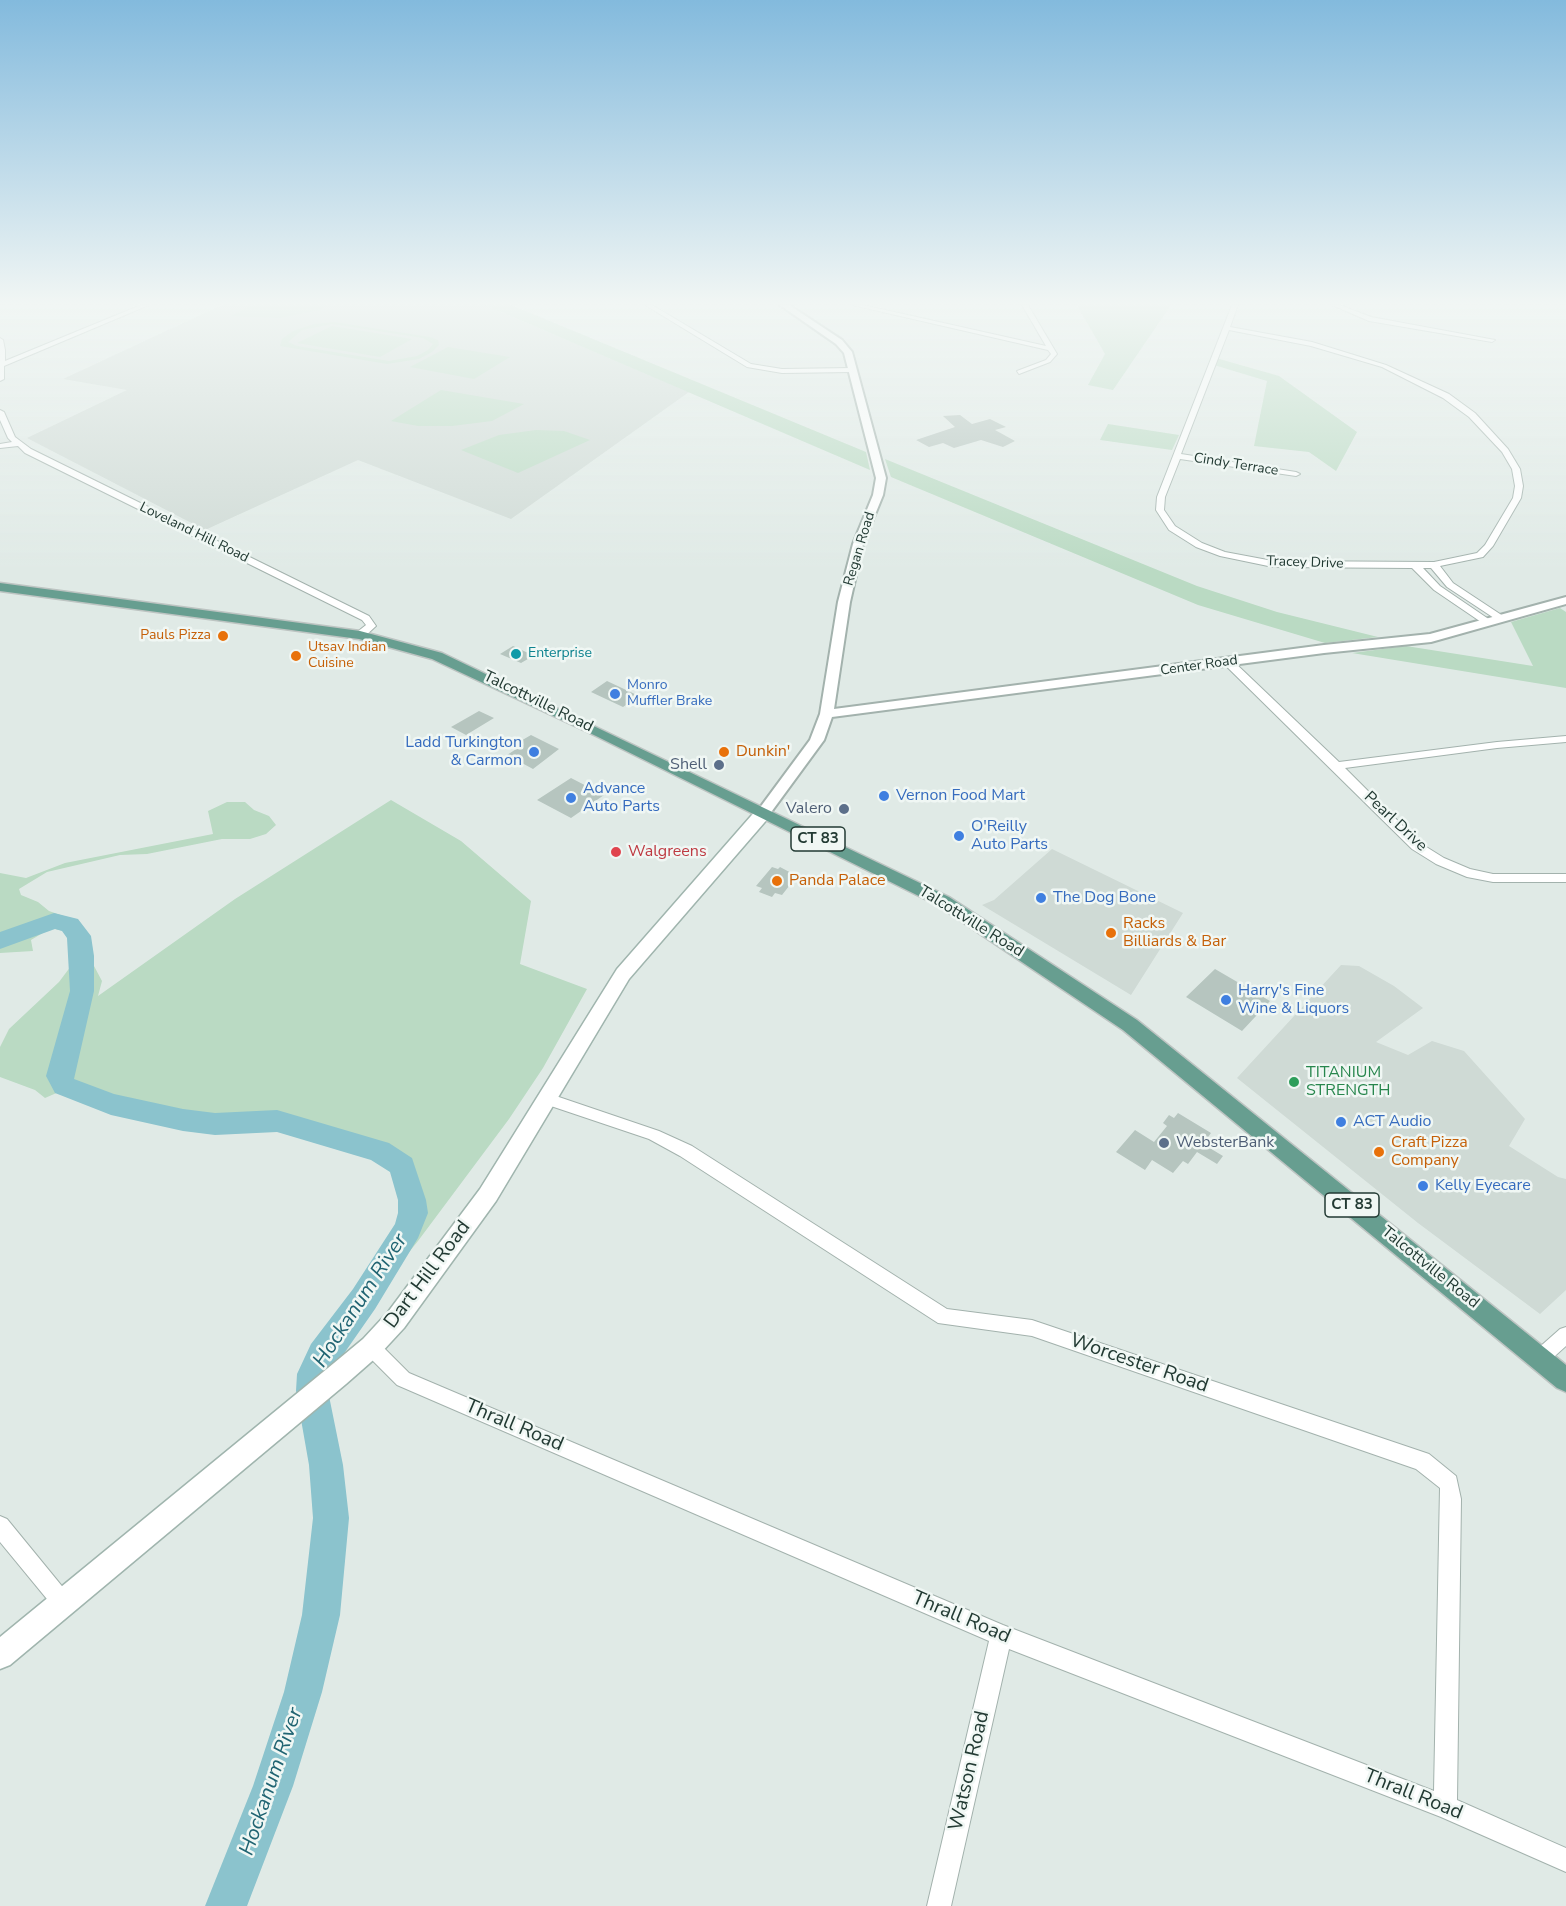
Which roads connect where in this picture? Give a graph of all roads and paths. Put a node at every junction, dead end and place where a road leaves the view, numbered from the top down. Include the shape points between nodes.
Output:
1 (859, 394) edge
2 (1201, 394) edge
3 (1442, 394) edge
4 (0, 412) edge
5 (18, 444) junction
6 (0, 446) edge
7 (1177, 456) junction
8 (1296, 474) dead end
9 (1415, 565) junction
10 (1434, 565) junction
11 (0, 586) edge
12 (1566, 600) edge
13 (1493, 620) junction
14 (360, 635) junction
15 (1228, 662) junction
16 (827, 714) junction
17 (1566, 739) edge
18 (1336, 766) junction
19 (764, 812) junction
20 (1566, 878) edge
21 (547, 1099) junction
22 (1566, 1335) edge
23 (371, 1347) junction
24 (1540, 1358) junction
25 (1566, 1380) edge
26 (0, 1526) edge
27 (63, 1603) junction
28 (1001, 1635) junction
29 (0, 1655) edge
30 (1445, 1807) junction
31 (1566, 1860) edge
32 (939, 1906) edge

1 - 16 street, Regan Road via 881,478 858,544 844,602
2 - 7 street, Tracey Drive
3 - 10 street, Tracey Drive via 1472,415 1492,436 1516,470 1517,498 1480,555
4 - 5 street
5 - 6 street
5 - 14 street, Loveland Hill Road via 366,618 371,626
7 - 8 street, Cindy Terrace
7 - 9 street, Tracey Drive via 1160,510 1172,528 1199,545 1273,564
9 - 10 street, Tracey Drive
9 - 13 street via 1437,588
10 - 13 street via 1450,585
11 - 14 main road, Talcottville Road / CT 83
12 - 13 street, Center Road
13 - 15 street, Center Road via 1431,638
14 - 19 main road, Talcottville Road / CT 83 via 437,656 474,672
15 - 16 street, Center Road
15 - 18 street, Pearl Drive
16 - 19 street, Regan Road via 817,740
17 - 18 street
18 - 20 street, Pearl Drive via 1416,846 1440,861 1467,873 1493,878
19 - 21 main road, Dart Hill Road via 623,974
19 - 24 main road, Talcottville Road / CT 83 via 943,901 1130,1024
21 - 23 main road, Dart Hill Road via 488,1195 417,1295
21 - 30 street, Worcester Road via 654,1135 686,1151 944,1317 1032,1328 1422,1461 1449,1483 1451,1499
22 - 24 street
23 - 27 main road, Dart Hill Road
23 - 28 street, Thrall Road via 403,1379
24 - 25 main road, Talcottville Road / CT 83
26 - 27 street
27 - 29 main road, Dart Hill Road
28 - 30 street, Thrall Road
28 - 32 street, Watson Road
30 - 31 street, Thrall Road

